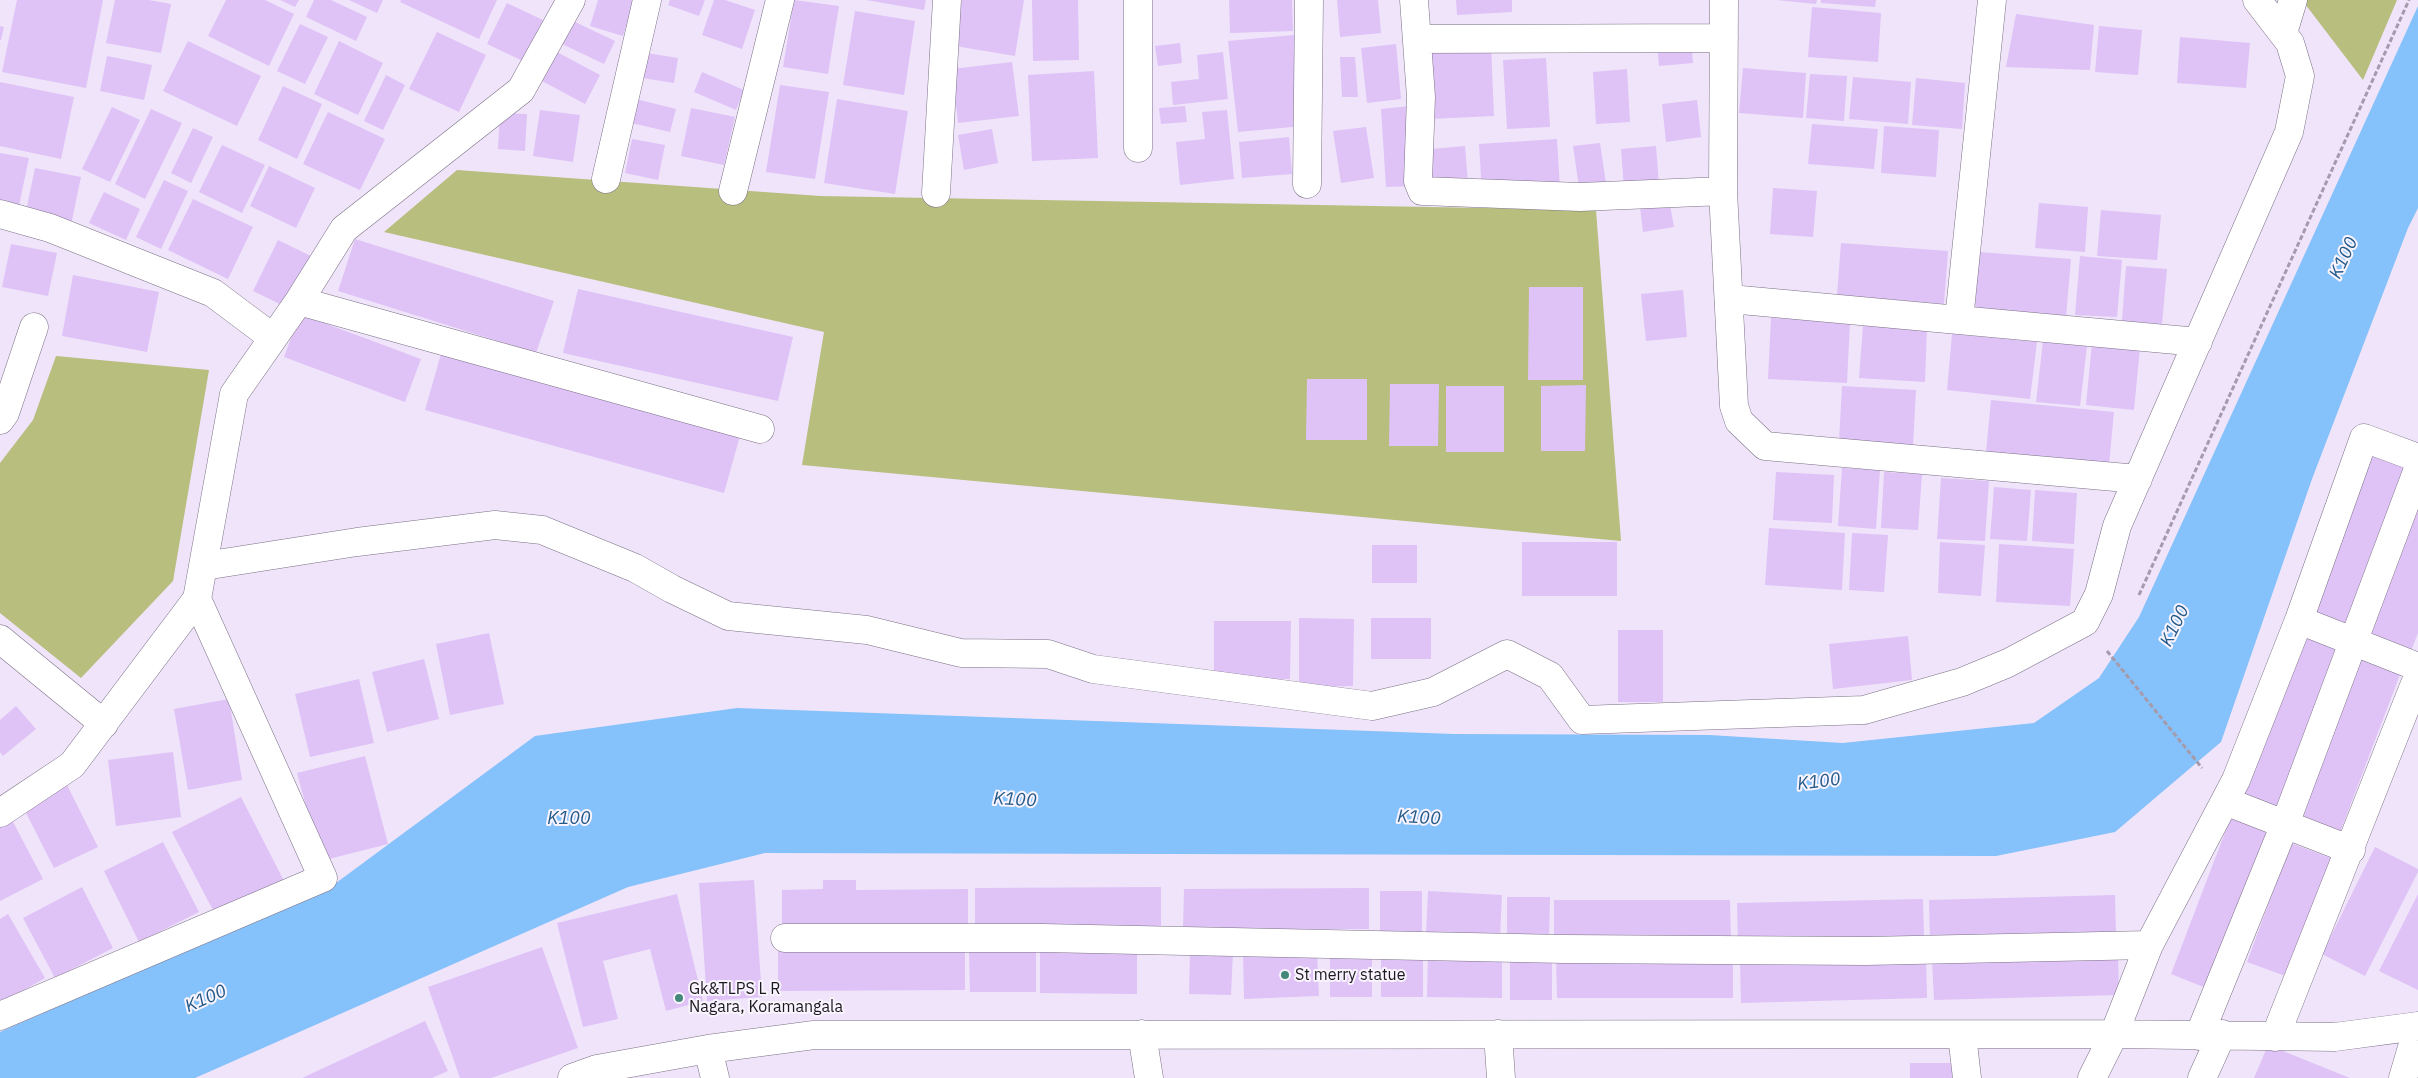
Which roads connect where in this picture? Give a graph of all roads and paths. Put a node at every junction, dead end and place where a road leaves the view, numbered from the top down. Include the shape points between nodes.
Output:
1 (571, 0) edge
2 (646, 0) edge
3 (780, 0) edge
4 (947, 0) edge
5 (1138, 0) edge
6 (1310, 0) edge
7 (1414, 0) edge
8 (1724, 0) edge
9 (1992, 0) edge
10 (2257, 0) edge
11 (2293, 0) edge
12 (2409, 0) edge
13 (2283, 33) junction
14 (1724, 38) junction
15 (1417, 39) junction
16 (1138, 148) dead end
17 (606, 179) dead end
18 (1307, 184) dead end
19 (733, 191) dead end
20 (1723, 191) junction
21 (936, 194) dead end
22 (0, 214) edge
23 (1730, 299) junction
24 (299, 301) junction
25 (1959, 320) junction
26 (34, 327) dead end
27 (273, 338) junction
28 (2198, 342) junction
29 (0, 420) edge
30 (760, 429) dead end
31 (2418, 458) edge
32 (2418, 469) edge
33 (2138, 479) junction
34 (204, 566) junction
35 (197, 599) junction
36 (2135, 604) dead end
37 (2299, 620) junction
38 (0, 639) edge
39 (2352, 642) junction
40 (2110, 655) dead end
41 (2418, 667) edge
42 (2418, 676) edge
43 (104, 724) junction
44 (2202, 768) dead end
45 (2225, 801) junction
46 (0, 813) edge
47 (2285, 824) junction
48 (2351, 850) junction
49 (785, 938) dead end
50 (2149, 945) junction
51 (0, 1016) edge
52 (2418, 1026) edge
53 (1142, 1034) junction
54 (1498, 1034) junction
55 (1962, 1034) junction
56 (2114, 1034) junction
57 (2210, 1035) junction
58 (2275, 1037) junction
59 (708, 1049) junction
60 (599, 1074) edge
61 (572, 1078) edge
62 (715, 1078) edge
63 (1149, 1078) edge
64 (1501, 1078) edge
65 (1966, 1078) edge
66 (2092, 1078) edge
67 (2202, 1078) edge
68 (2403, 1078) edge

1 - 24 street via 521,90 344,229
2 - 17 street
3 - 19 street
4 - 21 street
5 - 16 street
6 - 18 street
7 - 15 street
8 - 14 street
9 - 25 street
10 - 13 street
11 - 13 street
12 - 36 path
13 - 28 street via 2290,43 2300,76 2289,132
14 - 15 street
14 - 20 street
15 - 20 street via 1421,97 1418,182 1422,191 1580,197
20 - 23 street
22 - 27 street via 50,228 213,293
23 - 25 street
23 - 33 street via 1736,415 1765,446
24 - 27 street
24 - 30 street
25 - 28 street
26 - 29 street
27 - 34 street via 234,394
28 - 33 street
31 - 37 street via 2364,438
32 - 39 street
33 - 34 street via 2117,526 2098,594 2085,622 2008,663 1962,682 1864,710 1582,720 1550,676 1507,654 1433,692 1372,706 1093,669 1048,654 961,653 867,630 728,616 635,568 542,530 495,525
34 - 35 street
35 - 43 street
35 - 51 street via 323,878
37 - 39 street
37 - 45 street
38 - 43 street
39 - 41 street
39 - 47 street
40 - 44 path
42 - 48 street
43 - 46 street via 72,766
45 - 47 street
45 - 50 street
47 - 48 street
47 - 57 street
48 - 58 street
49 - 50 street via 1024,937 1555,949 1856,951
50 - 56 street
52 - 58 street via 2334,1037
52 - 68 street
53 - 54 street
53 - 59 street via 814,1036
53 - 63 street
54 - 55 street
54 - 64 street
55 - 56 street
55 - 65 street
56 - 57 street
56 - 66 street
57 - 58 street
57 - 67 street
59 - 60 street
59 - 62 street
60 - 61 street

